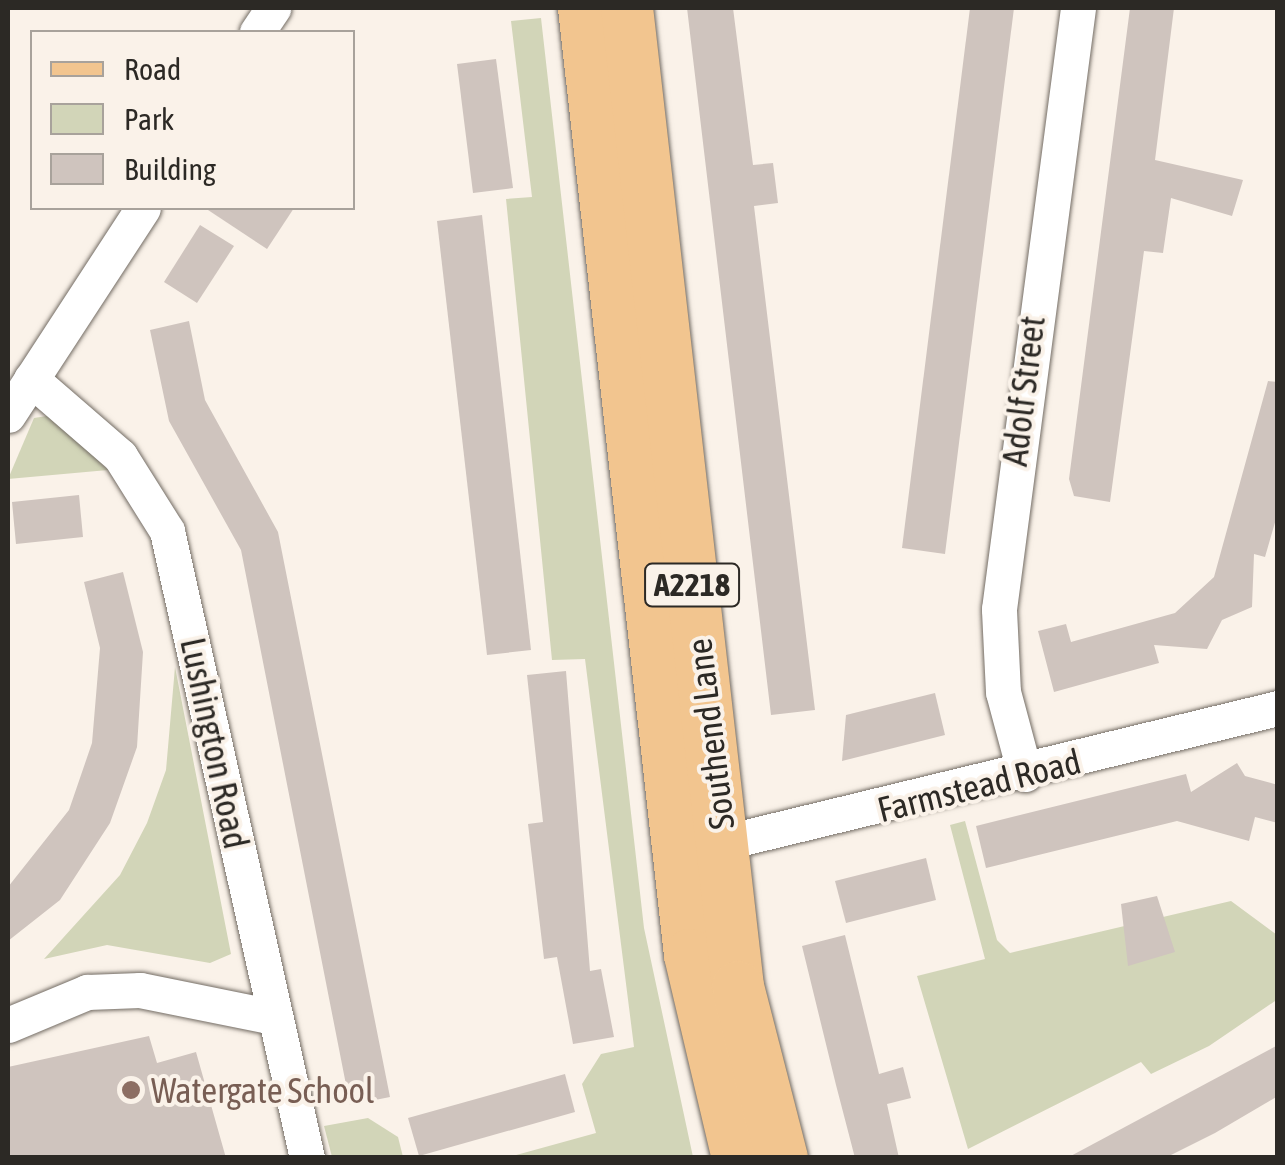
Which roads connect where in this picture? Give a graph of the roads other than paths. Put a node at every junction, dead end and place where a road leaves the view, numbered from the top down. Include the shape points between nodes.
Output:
1 (273, 8) edge
2 (584, 8) edge
3 (626, 8) edge
4 (1078, 8) edge
5 (257, 30) edge
6 (142, 210) edge
7 (640, 322) junction
8 (31, 379) junction
9 (8, 414) edge
10 (1278, 708) edge
11 (1025, 774) junction
12 (700, 848) junction
13 (274, 1017) junction
14 (8, 1026) edge
15 (306, 1158) edge
16 (738, 1158) edge
17 (782, 1158) edge

1 - 5 street
2 - 7 main road, Southend Lane / A2218
3 - 7 main road, Southend Lane / A2218
4 - 11 street, Adolf Street via 999,609 1003,692
6 - 8 street
7 - 12 main road, Southend Lane / A2218
8 - 9 street
8 - 13 street, Lushington Road via 120,456 167,531
10 - 11 street, Farmstead Road
11 - 12 street, Farmstead Road
12 - 16 main road, Southend Lane / A2218 via 698,1004
12 - 17 main road, Southend Lane / A2218
13 - 14 street via 140,990 87,992
13 - 15 street, Lushington Road

